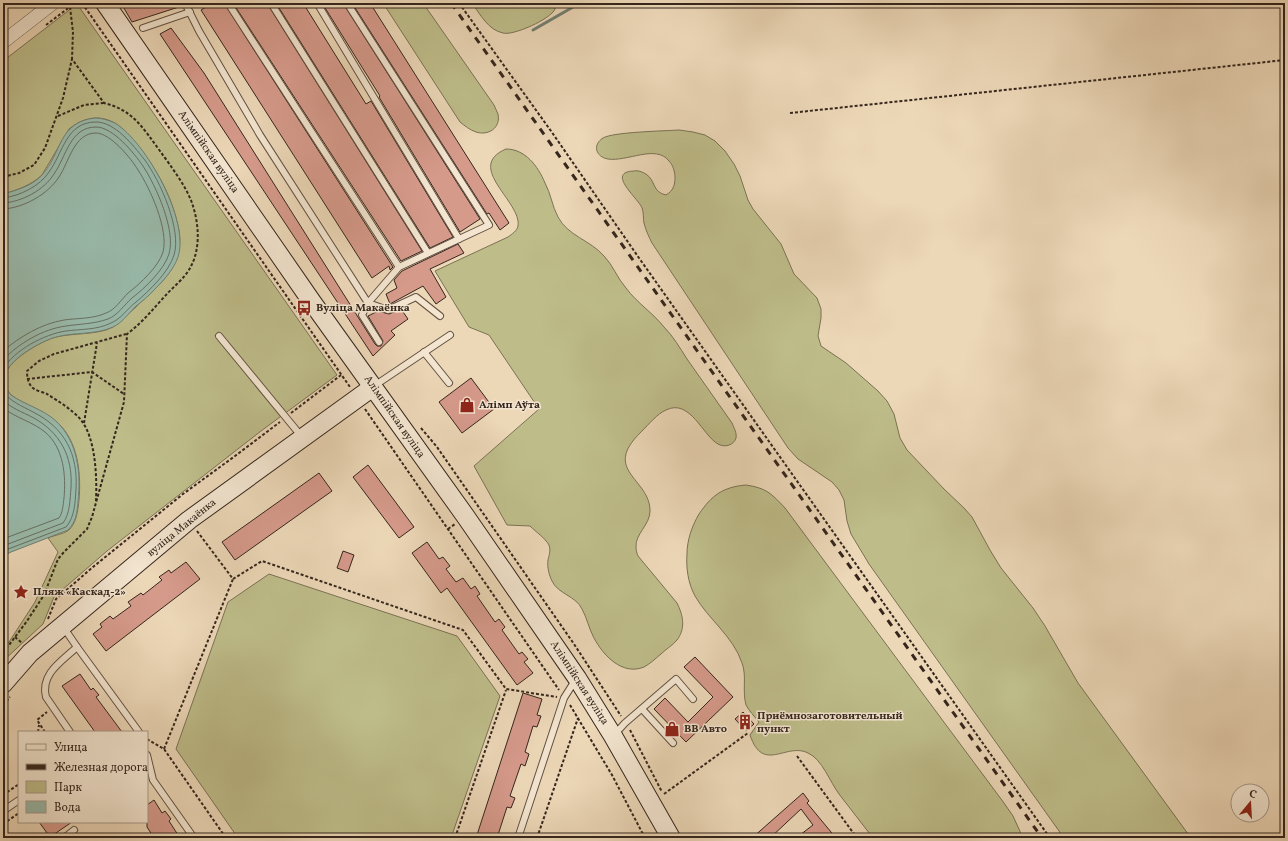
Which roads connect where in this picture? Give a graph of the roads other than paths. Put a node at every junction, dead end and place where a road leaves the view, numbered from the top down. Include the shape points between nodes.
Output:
1 (53, 3) edge
2 (105, 3) edge
3 (185, 3) edge
4 (228, 3) edge
5 (271, 3) edge
6 (317, 3) edge
7 (347, 3) edge
8 (190, 12) junction
9 (143, 28) dead end
10 (3, 42) edge
11 (459, 239) junction
12 (428, 253) junction
13 (399, 267) junction
14 (368, 303) junction
15 (440, 316) dead end
16 (450, 335) dead end
17 (219, 336) dead end
18 (379, 342) dead end
19 (424, 352) junction
20 (448, 382) dead end
21 (373, 387) junction
22 (303, 438) junction
23 (55, 624) junction
24 (77, 647) junction
25 (577, 678) junction
26 (3, 684) edge
27 (693, 698) dead end
28 (642, 709) junction
29 (69, 731) edge
30 (138, 731) edge
31 (613, 736) junction
32 (673, 743) dead end
33 (148, 759) edge
34 (18, 801) edge
35 (3, 811) edge
36 (74, 830) dead end
37 (64, 838) edge
38 (194, 838) edge
39 (518, 838) edge
40 (671, 838) edge

1 - 10 street
2 - 21 street, Алімпійская вуліца
3 - 8 lane
4 - 13 lane
5 - 12 lane
6 - 11 lane
7 - 11 lane via 489,225
8 - 9 lane
8 - 14 lane via 260,135
11 - 12 lane
12 - 13 lane
13 - 14 lane
14 - 15 lane via 388,310 416,297
14 - 18 lane via 362,315
16 - 19 lane
17 - 22 lane
19 - 20 lane
19 - 21 lane
21 - 22 street, вуліца Макаёнка
21 - 25 street, Алімпійская вуліца
22 - 23 street, вуліца Макаёнка via 189,520
23 - 24 lane
23 - 26 street, вуліца Макаёнка
24 - 29 lane via 49,673 44,690
24 - 30 lane
25 - 31 street, Алімпійская вуліца
25 - 39 lane via 564,698
27 - 28 lane via 676,679
28 - 31 lane
28 - 32 lane
31 - 40 street, Алімпійская вуліца
33 - 38 lane via 153,780
34 - 35 lane
36 - 37 lane

